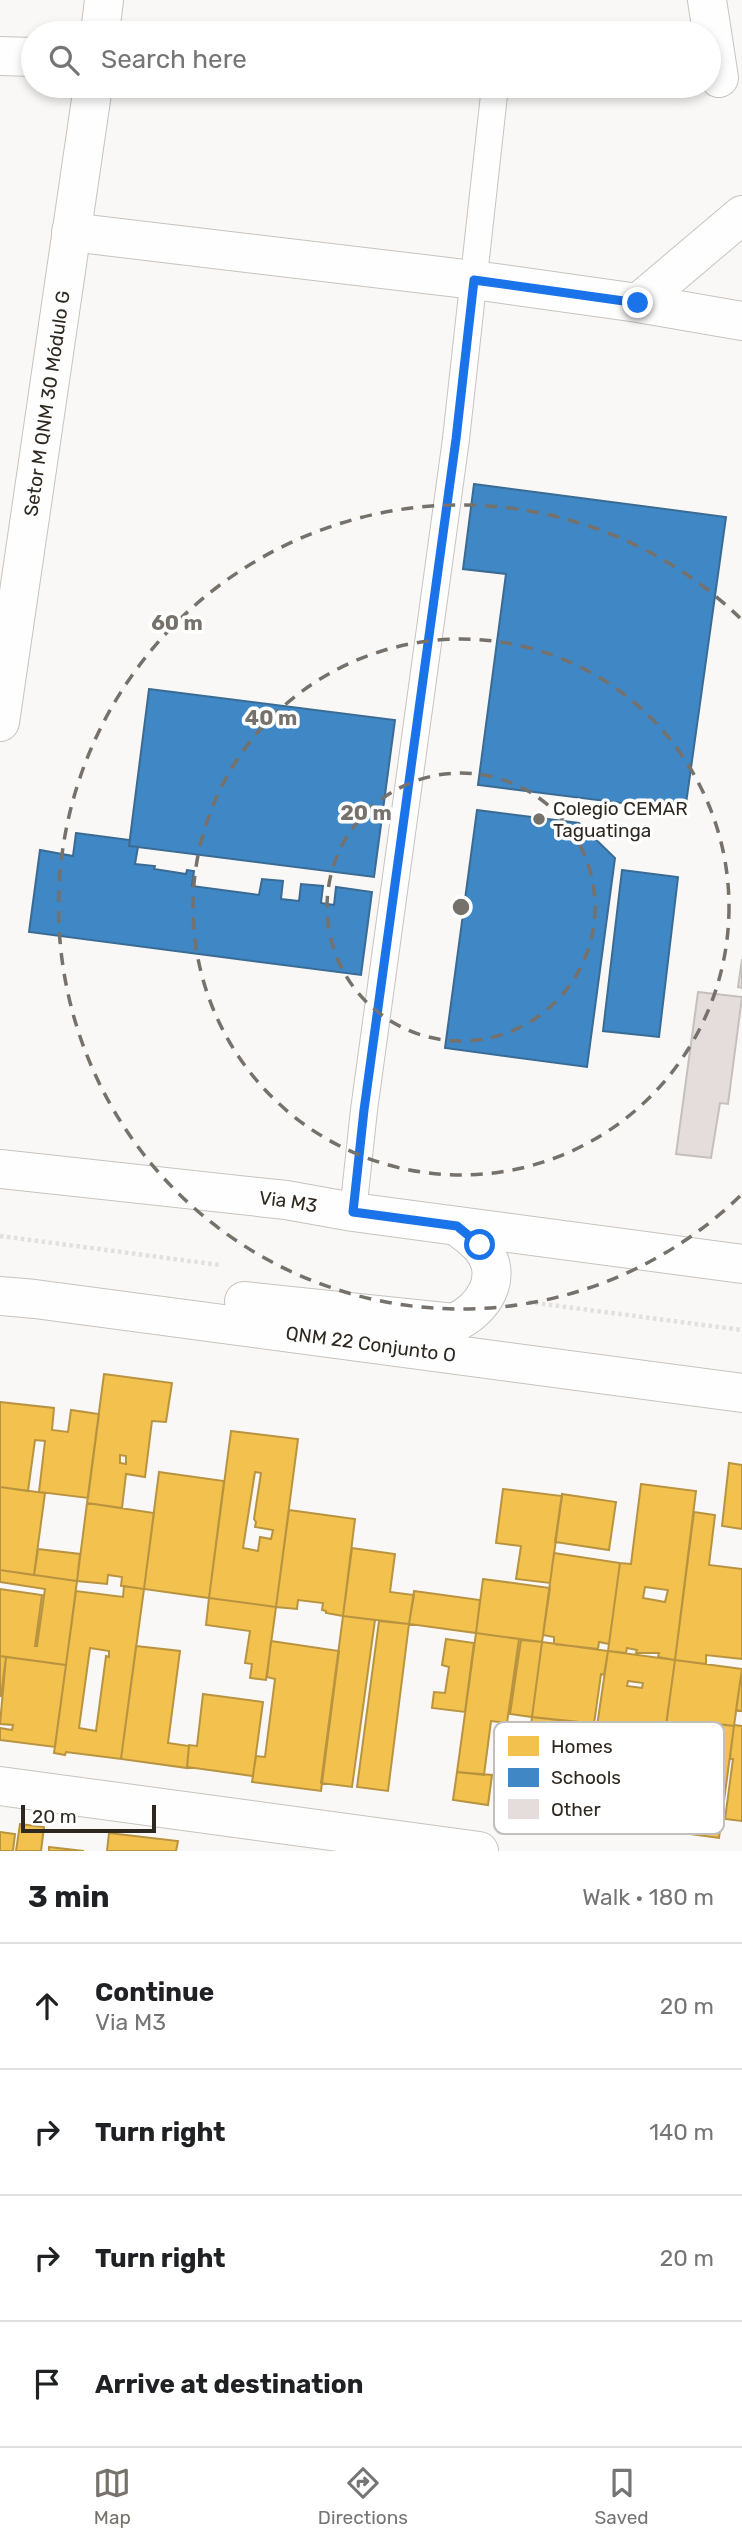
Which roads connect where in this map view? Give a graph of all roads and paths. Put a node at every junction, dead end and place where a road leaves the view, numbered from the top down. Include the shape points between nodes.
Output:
1 (104, 0) edge
2 (707, 0) edge
3 (101, 21) edge
4 (711, 21) edge
5 (0, 56) edge
6 (21, 57) edge
7 (91, 98) edge
8 (494, 98) edge
9 (742, 215) edge
10 (71, 232) junction
11 (474, 280) junction
12 (638, 303) junction
13 (742, 321) edge
14 (0, 722) edge
15 (0, 1169) edge
16 (353, 1212) junction
17 (457, 1226) junction
18 (742, 1264) edge
19 (18, 1298) edge
20 (742, 1393) edge
21 (0, 1786) edge
22 (479, 1851) edge

1 - 3 street
2 - 4 street
5 - 6 street
7 - 10 street, Setor M QNM 30 Módulo G
8 - 11 lane
9 - 12 street
10 - 11 street
10 - 14 street, Setor M QNM 30 Módulo G
11 - 12 street
11 - 16 lane
12 - 13 street
15 - 16 street, Via M3 via 286,1200
16 - 17 street, Via M3
17 - 18 street, Via M3
17 - 19 street via 488,1256 491,1282 478,1308 454,1323 215,1298
19 - 20 street, QNM 22 Conjunto O
21 - 22 street

